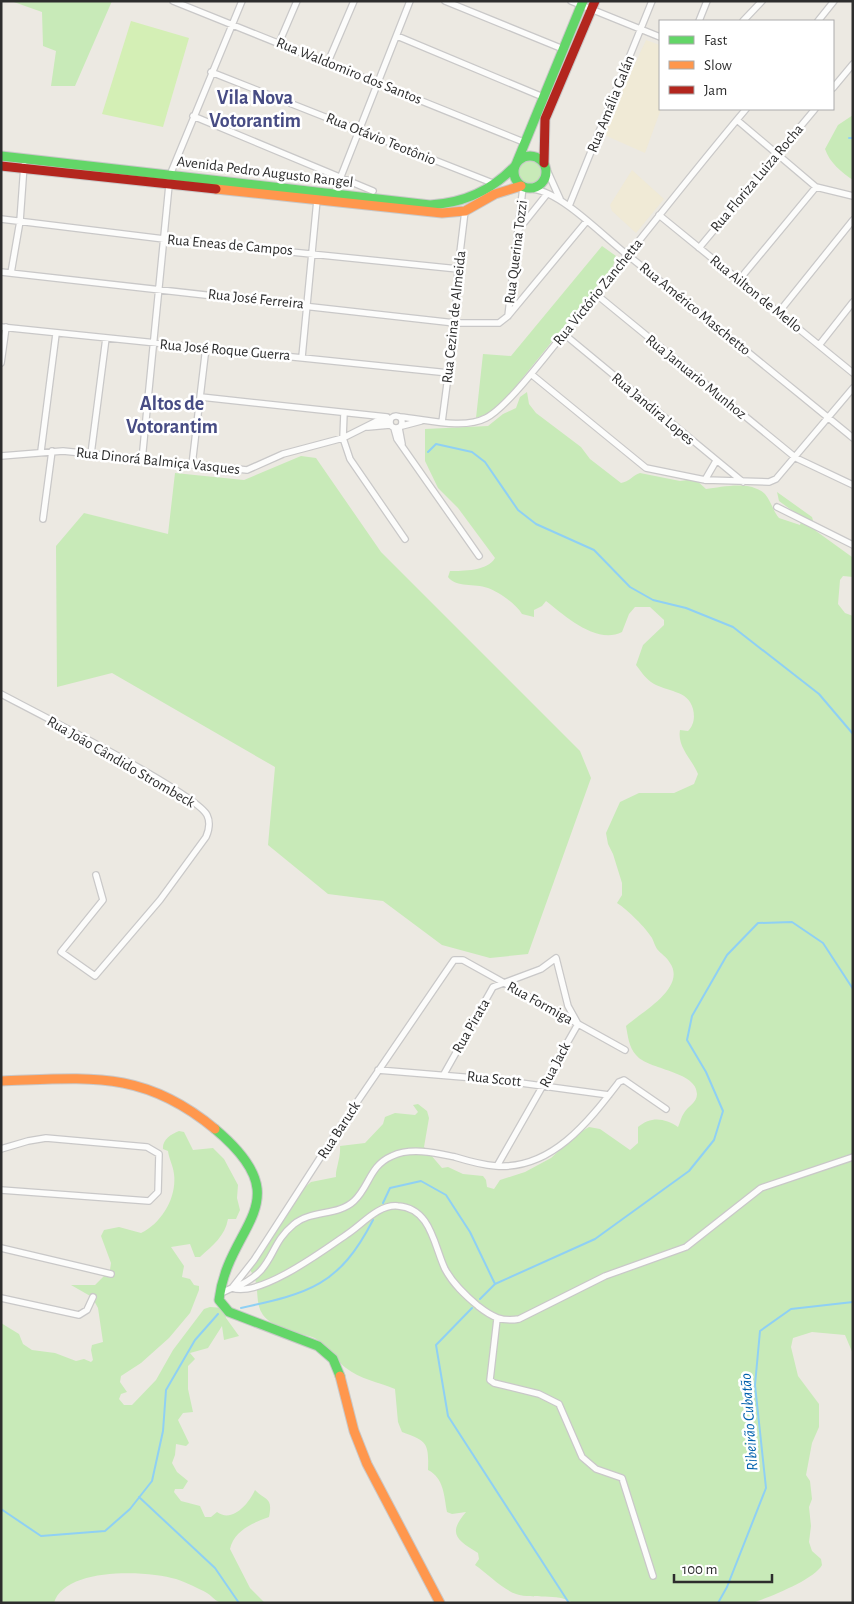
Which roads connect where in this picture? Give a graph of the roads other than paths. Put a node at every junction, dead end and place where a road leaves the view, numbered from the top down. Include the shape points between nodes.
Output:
1 (173, 1) edge
2 (242, 1) edge
3 (297, 1) edge
4 (354, 1) edge
5 (410, 1) edge
6 (445, 1) edge
7 (571, 1) edge
8 (652, 1) edge
9 (707, 1) edge
10 (834, 1) edge
11 (761, 2) edge
12 (182, 3) edge
13 (582, 3) edge
14 (593, 6) edge
15 (699, 20) edge
16 (744, 20) edge
17 (819, 20) edge
18 (232, 25) junction
19 (641, 29) junction
20 (397, 36) junction
21 (659, 36) edge
22 (279, 43) junction
23 (563, 49) junction
24 (328, 62) junction
25 (853, 64) edge
26 (211, 72) junction
27 (376, 82) junction
28 (834, 87) edge
29 (543, 97) junction
30 (745, 110) edge
31 (814, 110) edge
32 (193, 116) junction
33 (736, 120) junction
34 (359, 130) junction
35 (526, 143) junction
36 (778, 154) junction
37 (1, 156) edge
38 (24, 158) junction
39 (516, 164) junction
40 (1, 166) edge
41 (545, 166) junction
42 (23, 168) junction
43 (169, 178) junction
44 (340, 178) junction
45 (495, 184) junction
46 (522, 187) junction
47 (816, 187) junction
48 (533, 189) junction
49 (373, 191) dead end
50 (334, 194) junction
51 (546, 194) junction
52 (853, 196) edge
53 (560, 199) junction
54 (317, 200) junction
55 (569, 206) junction
56 (465, 211) junction
57 (659, 215) junction
58 (1, 219) edge
59 (853, 220) edge
60 (20, 221) junction
61 (586, 222) junction
62 (519, 229) junction
63 (164, 239) junction
64 (699, 248) junction
65 (311, 252) junction
66 (628, 255) junction
67 (458, 269) junction
68 (1, 272) edge
69 (11, 273) junction
70 (740, 280) junction
71 (158, 288) junction
72 (597, 295) junction
73 (853, 302) edge
74 (306, 305) junction
75 (779, 312) junction
76 (508, 316) junction
77 (456, 323) junction
78 (4, 327) edge
79 (56, 334) junction
80 (564, 334) junction
81 (106, 338) junction
82 (154, 343) junction
83 (820, 344) junction
84 (206, 347) junction
85 (302, 357) junction
86 (1, 363) edge
87 (853, 372) edge
88 (449, 373) junction
89 (531, 374) junction
90 (853, 388) edge
91 (201, 396) junction
92 (344, 413) junction
93 (400, 417) junction
94 (829, 418) junction
95 (421, 420) junction
96 (442, 422) junction
97 (395, 424) junction
98 (343, 438) junction
99 (853, 438) edge
100 (41, 451) junction
101 (52, 451) junction
102 (91, 454) junction
103 (1, 456) edge
104 (796, 458) junction
105 (142, 460) junction
106 (716, 461) junction
107 (192, 465) junction
108 (705, 480) junction
109 (744, 482) junction
110 (853, 485) edge
111 (777, 507) dead end
112 (43, 519) dead end
113 (405, 539) dead end
114 (853, 545) edge
115 (479, 556) dead end
116 (1, 694) edge
117 (96, 875) dead end
118 (454, 960) joint
119 (503, 982) junction
120 (578, 1024) junction
121 (625, 1050) dead end
122 (378, 1070) junction
123 (444, 1074) junction
124 (1, 1081) edge
125 (545, 1085) junction
126 (609, 1095) junction
127 (666, 1109) dead end
128 (1, 1149) edge
129 (853, 1157) edge
130 (497, 1166) junction
131 (1, 1190) edge
132 (1, 1248) edge
133 (111, 1274) dead end
134 (232, 1288) junction
135 (219, 1294) junction
136 (93, 1297) dead end
137 (1, 1298) edge
138 (498, 1319) junction
139 (653, 1576) dead end
140 (440, 1603) edge

1 - 12 street, Rua Waldomiro dos Santos
2 - 18 street
3 - 22 street
4 - 24 street
5 - 20 street
6 - 23 street
7 - 13 street
8 - 19 street, Rua Amália Galán
9 - 15 street
10 - 17 street
11 - 16 street
12 - 18 street, Rua Waldomiro dos Santos
13 - 14 street
13 - 23 street, Avenida Pedro Augusto Rangel
14 - 19 street
14 - 41 street via 545,119
18 - 22 street, Rua Waldomiro dos Santos
18 - 26 street
19 - 21 street
19 - 55 street, Rua Amália Galán
20 - 27 street
20 - 29 street
22 - 24 street, Rua Waldomiro dos Santos
23 - 29 street, Avenida Pedro Augusto Rangel
24 - 27 street, Rua Waldomiro dos Santos
25 - 28 street
26 - 32 street
26 - 34 street, Rua Otávio Teotônio
27 - 34 street
27 - 35 street, Rua Waldomiro dos Santos
29 - 35 street, Avenida Pedro Augusto Rangel
30 - 33 street, Rua Victório Zanchetta
31 - 36 street, Rua Floriza Luiza Rocha
32 - 43 street
32 - 44 street
33 - 36 street
33 - 57 street, Rua Victório Zanchetta
34 - 44 street
34 - 45 street, Rua Otávio Teotônio
35 - 39 street, Avenida Pedro Augusto Rangel
36 - 47 street
36 - 64 street, Rua Floriza Luiza Rocha
37 - 38 street, Avenida Pedro Augusto Rangel
38 - 42 street
38 - 43 street, Avenida Pedro Augusto Rangel
39 - 41 street via 531,156
39 - 45 street, Avenida Pedro Augusto Rangel
39 - 46 street via 514,175
40 - 42 street, Avenida Pedro Augusto Rangel
41 - 48 street via 547,174
41 - 53 street, Rua Américo Maschetto
42 - 43 street, Avenida Pedro Augusto Rangel
42 - 60 street
43 - 50 street, Avenida Pedro Augusto Rangel
43 - 54 street, Avenida Pedro Augusto Rangel
43 - 63 street
44 - 49 street
44 - 50 street
45 - 50 street, Avenida Pedro Augusto Rangel via 464,201 448,204 430,205
46 - 48 street
46 - 56 street, Avenida Pedro Augusto Rangel via 496,194
46 - 62 street, Rua Querina Tozzi
47 - 52 street
47 - 70 street
48 - 51 street, Rua Américo Maschetto
51 - 53 street, Rua Américo Maschetto
51 - 62 street
53 - 55 street, Rua Américo Maschetto
54 - 56 street, Avenida Pedro Augusto Rangel via 422,212
54 - 65 street
55 - 61 street, Rua Américo Maschetto
56 - 67 street, Rua Cezina de Almeida
57 - 64 street, Rua Ailton de Mello
57 - 66 street, Rua Victório Zanchetta
58 - 60 street, Rua Eneas de Campos
59 - 75 street
60 - 63 street, Rua Eneas de Campos
60 - 69 street
61 - 66 street, Rua Américo Maschetto
61 - 76 street
62 - 76 street, Rua Querina Tozzi
63 - 65 street, Rua Eneas de Campos
63 - 71 street
64 - 70 street, Rua Ailton de Mello
65 - 67 street, Rua Eneas de Campos
65 - 74 street
66 - 72 street, Rua Victório Zanchetta
66 - 94 street, Rua Américo Maschetto
67 - 77 street, Rua Cezina de Almeida
68 - 69 street, Rua José Ferreira
69 - 71 street, Rua José Ferreira
70 - 75 street, Rua Ailton de Mello
71 - 74 street, Rua José Ferreira
71 - 82 street
72 - 80 street, Rua Victório Zanchetta
72 - 104 street, Rua Januario Munhoz
73 - 83 street
74 - 77 street, Rua José Ferreira
74 - 85 street
75 - 83 street, Rua Ailton de Mello
76 - 77 street, Rua José Ferreira via 499,323
77 - 88 street, Rua Cezina de Almeida
78 - 79 street, Rua José Roque Guerra
78 - 86 street
79 - 81 street, Rua José Roque Guerra
79 - 100 street
80 - 89 street, Rua Victório Zanchetta
80 - 106 street, Rua Jandira Lopes
81 - 82 street, Rua José Roque Guerra
81 - 102 street
82 - 84 street, Rua José Roque Guerra
82 - 105 street
83 - 87 street, Rua Ailton de Mello
84 - 85 street, Rua José Roque Guerra
84 - 91 street
85 - 88 street, Rua José Roque Guerra
88 - 96 street, Rua Cezina de Almeida
89 - 96 street, Rua Victório Zanchetta via 486,418 472,423
89 - 108 street via 646,468
90 - 94 street
91 - 92 street
91 - 107 street
92 - 97 street
92 - 98 street
93 - 95 street, Rua Victório Zanchetta
93 - 97 street, Rua Victório Zanchetta
93 - 97 street via 403,421
94 - 99 street, Rua Américo Maschetto
94 - 104 street
95 - 96 street, Rua Victório Zanchetta
95 - 97 street, Rua Dinorá Balmiça Vasques
97 - 98 street, Rua Dinorá Balmiça Vasques via 376,421
97 - 115 street via 402,444
98 - 107 street, Rua Dinorá Balmiça Vasques via 283,454 247,470
98 - 113 street via 350,459
100 - 101 street, Rua Dinorá Balmiça Vasques
100 - 103 street, Rua Dinorá Balmiça Vasques
101 - 102 street, Rua Dinorá Balmiça Vasques
101 - 112 street
102 - 105 street, Rua Dinorá Balmiça Vasques
104 - 109 street via 776,479
104 - 110 street, Rua Januario Munhoz
105 - 107 street, Rua Dinorá Balmiça Vasques
106 - 108 street
106 - 109 street, Rua Jandira Lopes
108 - 109 street
111 - 114 street
116 - 117 street, Rua João Cândido Strombeck via 166,784 198,805 207,815 210,827 206,837 160,900 95,976 61,952 103,900
118 - 119 street, Rua Formiga via 463,960
118 - 122 street, Rua Baruck
119 - 120 street, Rua Formiga
119 - 120 street, Rua Pirata via 541,969 556,958 568,1006
119 - 123 street, Rua Pirata via 489,994
120 - 121 street, Rua Formiga
120 - 125 street, Rua Jack
122 - 123 street, Rua Scott
122 - 134 street, Rua Baruck via 254,1260
123 - 125 street, Rua Scott
124 - 135 street via 123,1081 143,1087 200,1116 228,1139 256,1179 258,1196 254,1215
125 - 126 street, Rua Scott
125 - 130 street, Rua Jack
126 - 127 street via 619,1082 627,1080
126 - 130 street via 587,1122 558,1149 531,1161
128 - 131 street via 46,1138 147,1147 159,1154 160,1160 158,1192 148,1201
129 - 138 street via 761,1188 686,1247 605,1276 519,1319
130 - 134 street via 423,1152 394,1155 377,1166 353,1202 333,1211 302,1218 283,1237 263,1270 251,1280
132 - 133 street
134 - 135 street, Rua Baruck
134 - 138 street via 246,1291 276,1279 385,1207 402,1206 423,1218 455,1284
135 - 140 street via 229,1312 318,1346 333,1359 367,1464
136 - 137 street via 87,1310 80,1315
138 - 139 street via 490,1380 539,1394 559,1404 582,1456 596,1469 622,1478

